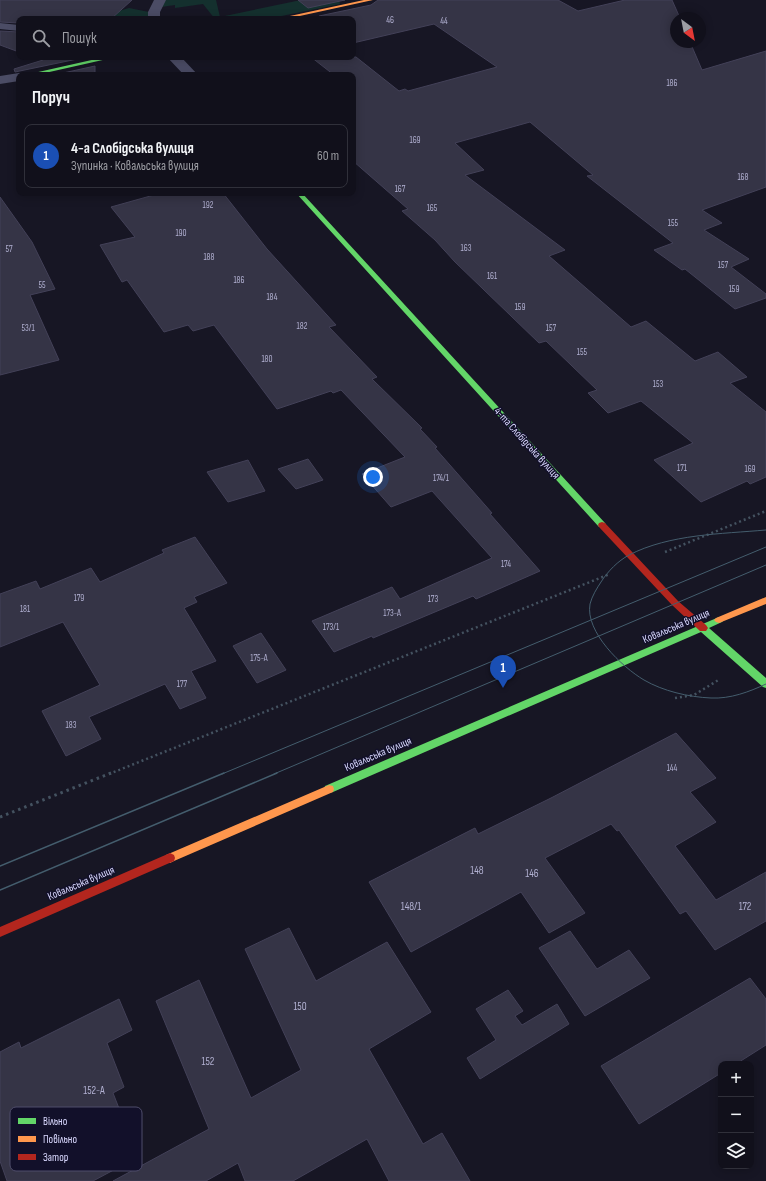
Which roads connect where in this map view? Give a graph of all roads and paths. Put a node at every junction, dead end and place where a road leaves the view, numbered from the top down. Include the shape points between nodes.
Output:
1 (160, 0) edge
2 (371, 0) edge
3 (154, 16) edge
4 (294, 16) edge
5 (0, 26) edge
6 (16, 28) edge
7 (98, 60) edge
8 (177, 60) edge
9 (42, 72) edge
10 (188, 72) edge
11 (16, 77) edge
12 (0, 80) edge
13 (301, 196) edge
14 (766, 511) edge
15 (637, 563) junction
16 (766, 600) edge
17 (702, 628) junction
18 (766, 684) edge
19 (0, 817) edge
20 (0, 932) edge

1 - 3 street
2 - 4 street
5 - 6 lane
7 - 9 street
8 - 10 street
11 - 12 street
13 - 15 street, 4-та Слобідська вулиця
14 - 15 path
15 - 17 street, 4-та Слобідська вулиця
15 - 19 path
16 - 17 street, Ковальська вулиця
17 - 18 street, 4-та Слобідська вулиця
17 - 20 street, Ковальська вулиця

